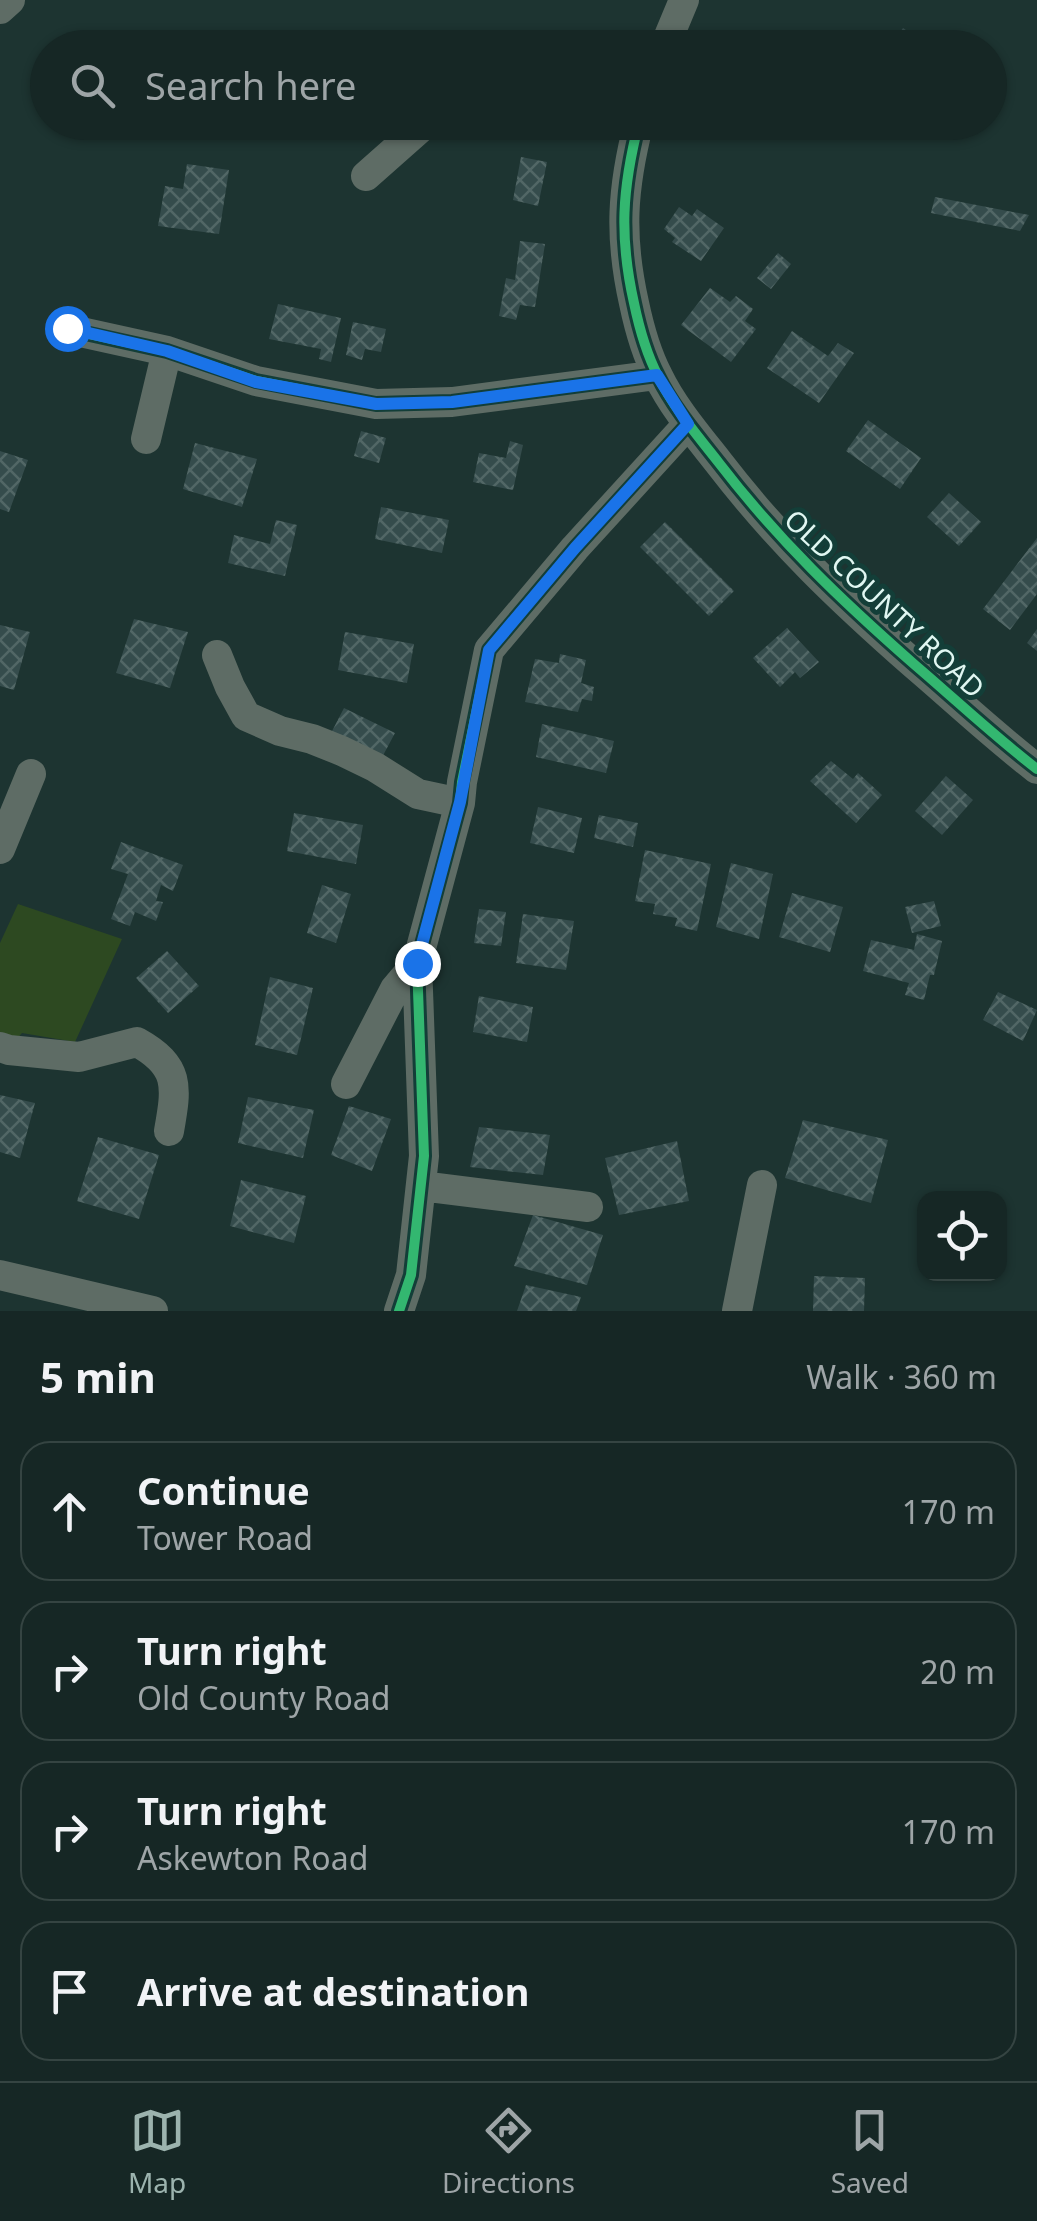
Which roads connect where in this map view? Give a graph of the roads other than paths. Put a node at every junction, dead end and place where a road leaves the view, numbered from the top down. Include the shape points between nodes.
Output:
1 (10, 0) edge
2 (684, 0) edge
3 (0, 9) edge
4 (672, 30) edge
5 (407, 140) edge
6 (635, 140) edge
7 (366, 176) dead end
8 (67, 328) dead end
9 (167, 351) junction
10 (657, 375) junction
11 (688, 424) junction
12 (146, 439) dead end
13 (217, 655) dead end
14 (1037, 769) edge
15 (31, 774) dead end
16 (460, 802) junction
17 (0, 849) edge
18 (417, 963) junction
19 (0, 1047) edge
20 (346, 1084) dead end
21 (169, 1131) dead end
22 (762, 1185) dead end
23 (421, 1186) junction
24 (588, 1207) dead end
25 (0, 1275) edge
26 (154, 1311) edge
27 (399, 1311) edge
28 (737, 1311) edge

1 - 3 street
2 - 4 street
5 - 7 street
6 - 10 street, OLD COUNTY ROAD via 624,245 639,327
8 - 9 street
9 - 10 street via 256,382 376,404 452,402
9 - 12 street
10 - 11 street, OLD COUNTY ROAD
11 - 14 street, OLD COUNTY ROAD via 824,583
11 - 16 street via 489,650
13 - 16 street via 246,716 342,751 418,794
15 - 17 street
16 - 18 street
18 - 20 street
18 - 23 street
19 - 21 street via 80,1058 138,1042 168,1065 174,1104
22 - 28 street
23 - 24 street
23 - 27 street via 411,1275
25 - 26 street

